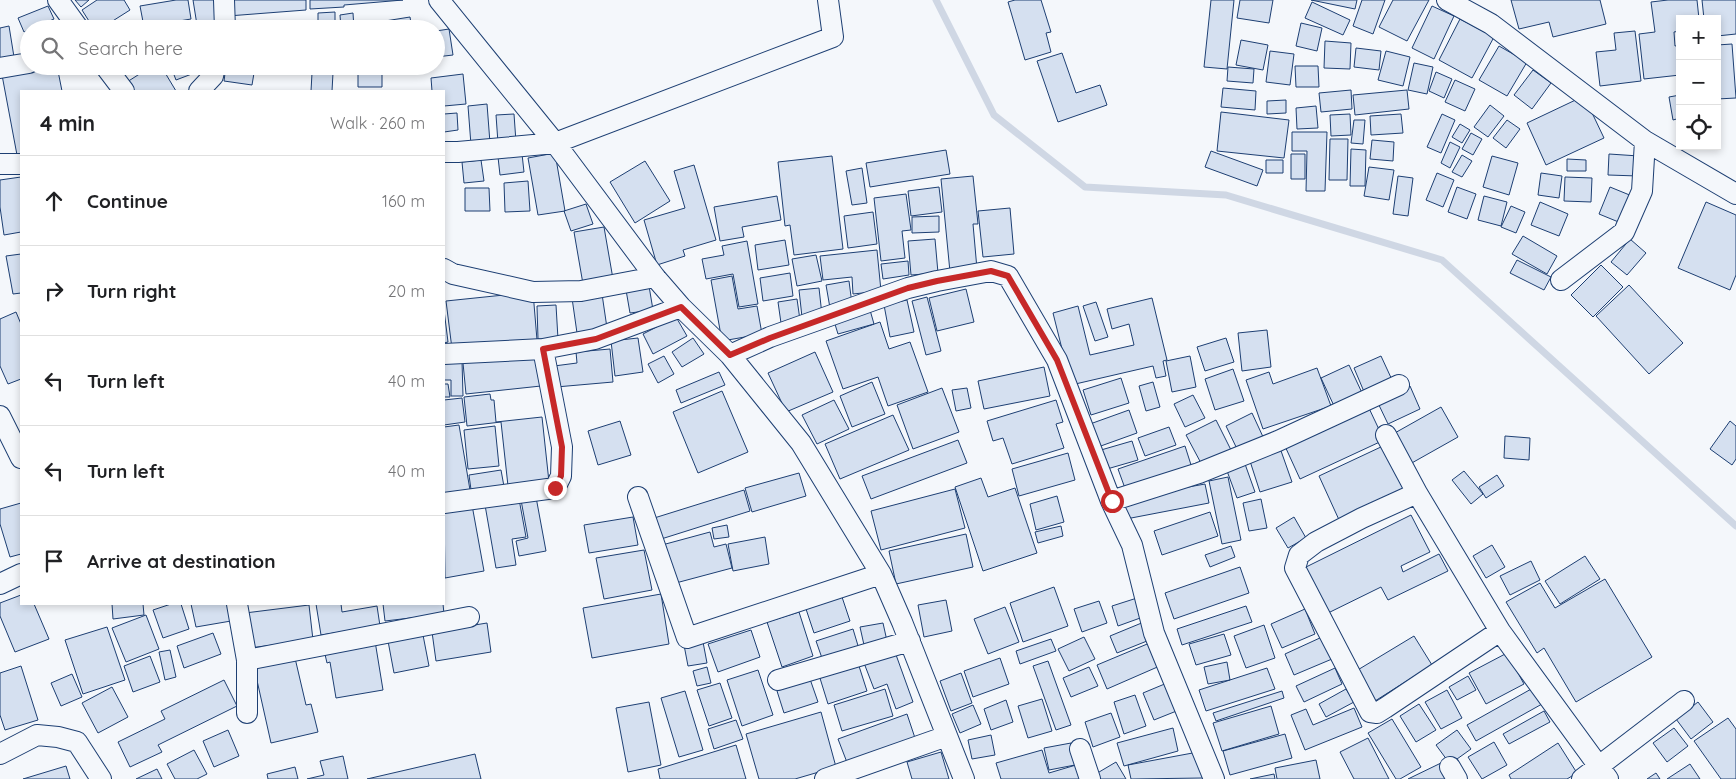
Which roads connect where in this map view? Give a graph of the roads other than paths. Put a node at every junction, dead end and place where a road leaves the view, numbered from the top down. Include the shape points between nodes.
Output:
1 (58, 0) edge
2 (224, 0) edge
3 (439, 0) edge
4 (828, 0) edge
5 (1447, 0) edge
6 (72, 20) edge
7 (225, 20) edge
8 (20, 65) edge
9 (0, 68) edge
10 (112, 75) edge
11 (213, 75) edge
12 (123, 90) edge
13 (200, 90) edge
14 (1645, 141) junction
15 (555, 143) junction
16 (445, 152) edge
17 (0, 164) edge
18 (20, 164) edge
19 (1736, 194) edge
20 (445, 270) edge
21 (655, 277) junction
22 (1561, 280) dead end
23 (681, 307) junction
24 (543, 349) junction
25 (445, 354) edge
26 (730, 355) junction
27 (1399, 386) dead end
28 (0, 416) edge
29 (1386, 435) dead end
30 (20, 456) edge
31 (1417, 492) junction
32 (638, 497) dead end
33 (1112, 501) junction
34 (445, 503) edge
35 (20, 574) edge
36 (881, 574) junction
37 (0, 584) edge
38 (237, 605) edge
39 (469, 617) dead end
40 (1500, 631) junction
41 (910, 641) junction
42 (247, 660) junction
43 (778, 680) dead end
44 (1684, 701) dead end
45 (247, 713) dead end
46 (947, 736) junction
47 (1080, 749) dead end
48 (0, 754) edge
49 (1604, 773) edge
50 (102, 779) edge
51 (824, 779) edge
52 (964, 779) edge
53 (1090, 779) edge
54 (1214, 779) edge
55 (1582, 779) edge

1 - 6 street
2 - 7 street
3 - 15 street
4 - 15 street via 833,37
5 - 14 street via 1491,24
8 - 9 street
10 - 12 street
11 - 13 street
14 - 19 street
14 - 22 street via 1642,191 1624,232
15 - 16 street
15 - 21 street
17 - 18 street
20 - 21 street via 533,292 580,291
21 - 23 street
23 - 24 street via 596,339
23 - 26 street
24 - 25 street
24 - 34 street via 562,447 561,476 555,488
26 - 33 street via 908,288 991,271 1008,276 1057,360
26 - 36 street via 801,443
27 - 33 street via 1278,441 1208,469
28 - 30 street
29 - 31 street
31 - 40 street
31 - 40 street via 1316,542 1298,555 1295,568 1370,712 1377,713
32 - 36 street via 687,638
33 - 54 street via 1132,545 1154,633
35 - 37 street
36 - 41 street
38 - 42 street
39 - 42 street
40 - 49 street
41 - 43 street
41 - 46 street
42 - 45 street
44 - 49 street
46 - 51 street
46 - 52 street
47 - 53 street
48 - 50 street via 36,735 77,742
49 - 55 street

